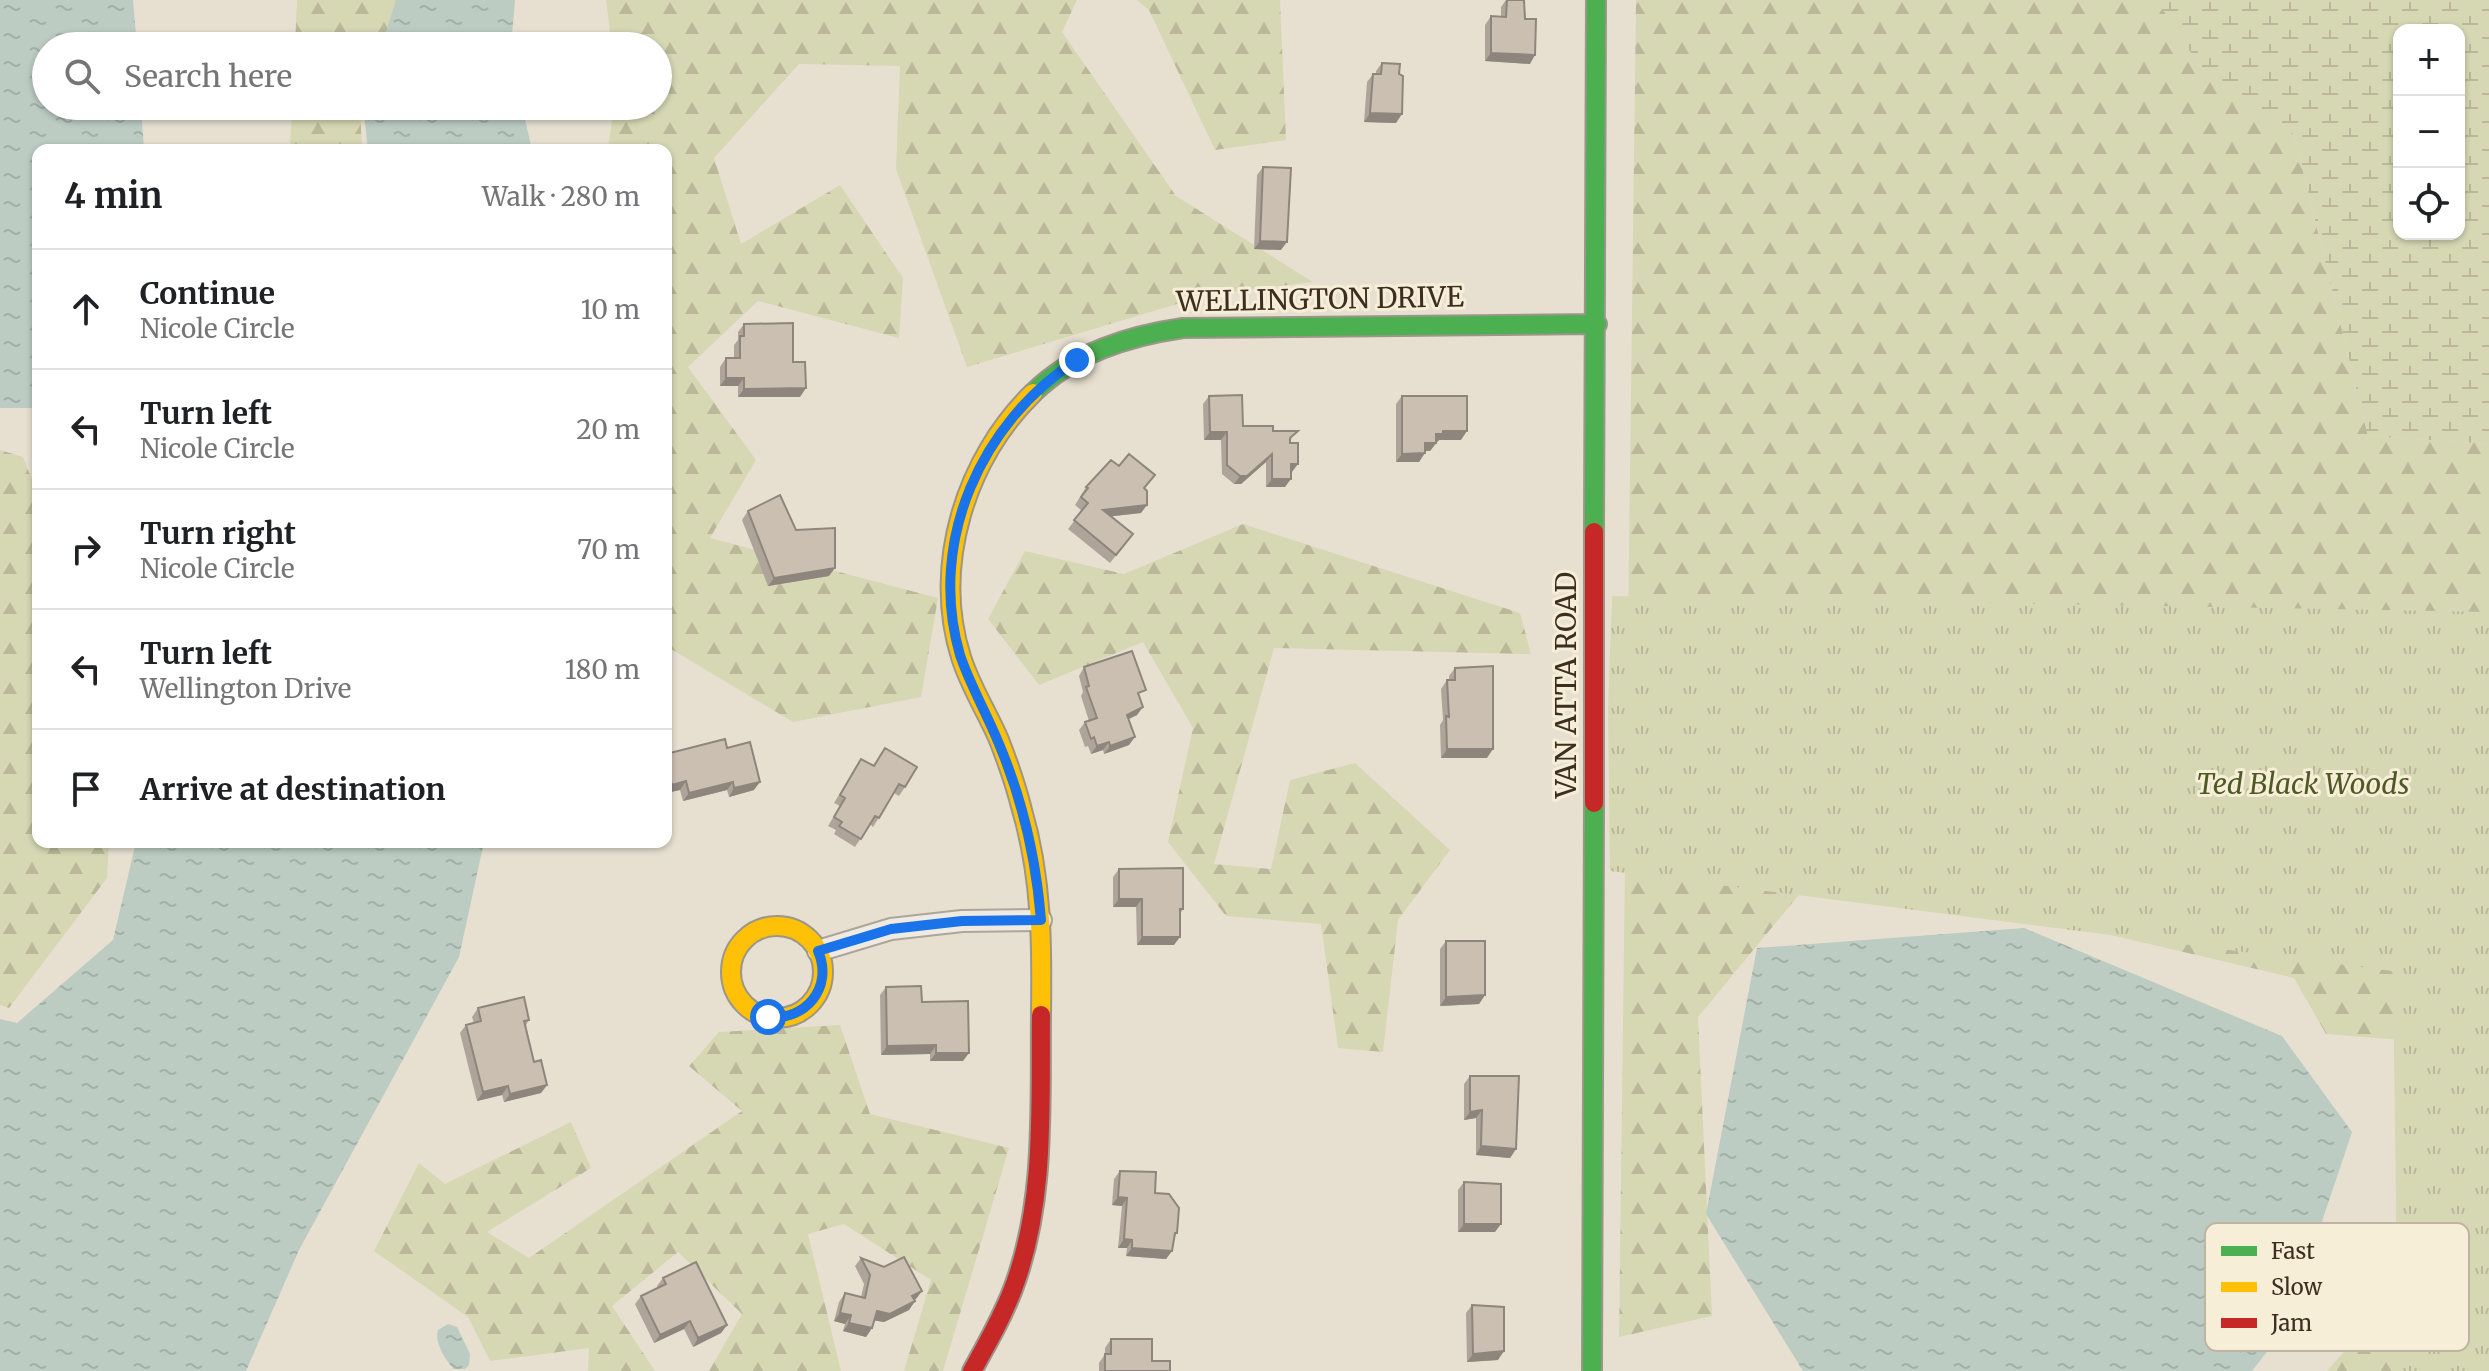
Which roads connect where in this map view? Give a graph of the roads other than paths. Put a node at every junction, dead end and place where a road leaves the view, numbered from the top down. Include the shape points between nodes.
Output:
1 (1596, 0) edge
2 (1597, 324) junction
3 (1041, 920) junction
4 (818, 951) junction
5 (972, 1371) edge
6 (1592, 1371) edge

1 - 2 street, VAN ATTA ROAD
2 - 3 street, WELLINGTON DRIVE via 1171,329 1113,343 1077,360 1055,374 1002,427 965,497 955,539 955,632 1029,828
2 - 6 street, VAN ATTA ROAD
3 - 4 street via 891,929
3 - 5 street, WELLINGTON DRIVE via 1040,1152 1030,1237 1003,1317
4 - 4 street via 798,931 763,928 736,951 733,986 756,1013 792,1016 819,993 824,969

